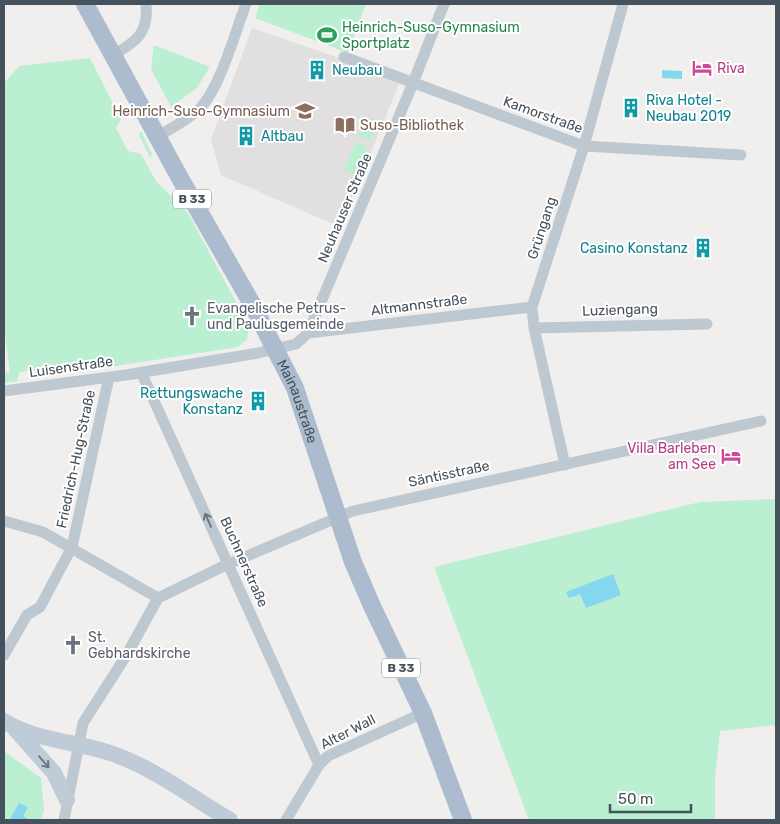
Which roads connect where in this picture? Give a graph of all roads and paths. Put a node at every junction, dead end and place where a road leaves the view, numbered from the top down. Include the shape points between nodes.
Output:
1 (85, 4) edge
2 (146, 4) edge
3 (246, 4) edge
4 (444, 4) edge
5 (623, 4) edge
6 (113, 55) junction
7 (344, 57) dead end
8 (414, 83) junction
9 (158, 136) junction
10 (584, 146) junction
11 (741, 156) dead end
12 (532, 307) junction
13 (707, 324) dead end
14 (534, 328) junction
15 (308, 333) junction
16 (276, 349) junction
17 (141, 372) junction
18 (109, 377) junction
19 (4, 391) edge
20 (761, 421) dead end
21 (565, 465) junction
22 (339, 516) junction
23 (4, 521) edge
24 (72, 547) junction
25 (228, 564) junction
26 (158, 598) junction
27 (4, 654) edge
28 (423, 714) junction
29 (9, 724) edge
30 (78, 745) junction
31 (319, 765) junction
32 (67, 800) junction
33 (64, 820) edge
34 (230, 820) edge
35 (286, 820) edge
36 (463, 820) edge

1 - 6 main road, Mainaustraße / B 33
2 - 6 street via 147,16 138,40
3 - 9 street via 208,99 198,110
4 - 8 street, Neuhauser Straße
5 - 10 street, Grüngang
6 - 9 main road, Mainaustraße / B 33
7 - 8 street, Kamorstraße
8 - 10 street, Kamorstraße
8 - 15 street, Neuhauser Straße
9 - 16 main road, Mainaustraße / B 33
10 - 11 street, Kamorstraße
10 - 12 street, Grüngang
12 - 14 street, Grüngang
12 - 15 street, Altmannstraße
13 - 14 street, Luziengang
14 - 21 street, Grüngang
15 - 16 street via 296,344
16 - 17 street, Luisenstraße
16 - 22 main road, Mainaustraße / B 33 via 298,397
17 - 18 street, Luisenstraße
25 -> 17 street, Buchnerstraße
18 - 19 street, Luisenstraße
18 - 24 street, Friedrich-Hug-Straße
20 - 21 street, Säntisstraße
21 - 22 street, Säntisstraße
22 - 25 street, Säntisstraße
22 - 28 main road, Mainaustraße / B 33 via 353,562
23 - 24 street via 43,532
24 - 26 street
24 - 27 street, Friedrich-Hug-Straße via 40,607 27,615
25 - 26 street, Säntisstraße
25 - 31 street, Buchnerstraße
26 - 30 street via 84,723
28 - 31 street, Alter Wall via 328,756
28 - 36 main road, Mainaustraße / B 33
29 - 30 main road via 45,738
29 -> 32 main road via 54,773
30 - 32 street
30 - 34 main road via 111,753 142,767
31 - 35 street, Alter Wall
32 - 33 street

